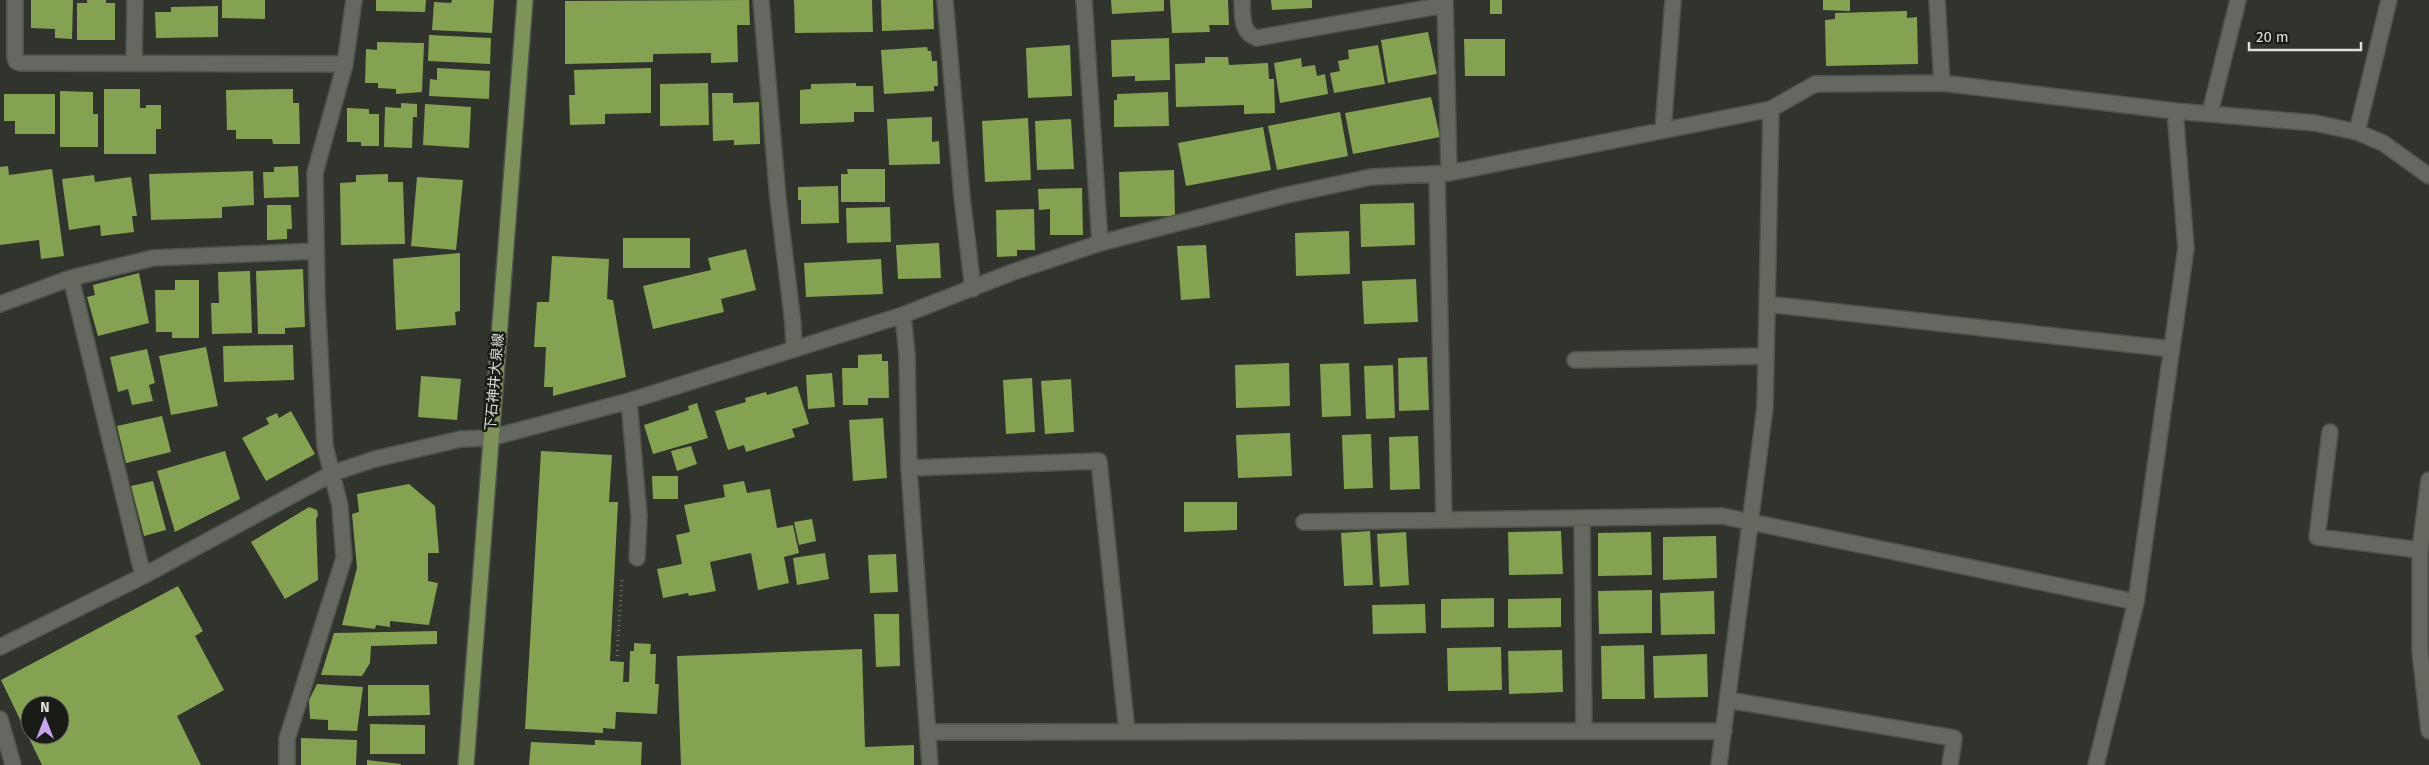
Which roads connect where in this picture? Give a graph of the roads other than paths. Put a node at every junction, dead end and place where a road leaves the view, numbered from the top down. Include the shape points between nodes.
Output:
1 (15, 0) edge
2 (135, 0) edge
3 (354, 0) edge
4 (525, 0) edge
5 (761, 0) edge
6 (945, 0) edge
7 (1084, 0) edge
8 (1242, 0) edge
9 (1673, 0) edge
10 (1937, 0) edge
11 (2238, 0) edge
12 (2389, 0) edge
13 (1445, 2) edge
14 (134, 63) junction
15 (345, 64) junction
16 (1942, 83) junction
17 (1771, 109) junction
18 (2176, 111) junction
19 (2210, 113) junction
20 (1662, 130) junction
21 (2357, 132) junction
22 (1443, 174) junction
23 (2429, 176) edge
24 (1100, 243) junction
25 (316, 251) junction
26 (70, 278) junction
27 (973, 289) junction
28 (0, 304) edge
29 (1767, 304) junction
30 (903, 315) junction
31 (794, 348) junction
32 (2172, 348) junction
33 (1766, 356) junction
34 (1575, 360) dead end
35 (629, 402) junction
36 (2330, 432) dead end
37 (490, 438) junction
38 (910, 468) junction
39 (332, 473) junction
40 (2429, 480) edge
41 (1582, 518) junction
42 (1444, 520) junction
43 (1304, 522) dead end
44 (1751, 522) junction
45 (2420, 550) junction
46 (637, 558) road end
47 (143, 576) junction
48 (2136, 602) junction
49 (0, 647) edge
50 (1728, 700) junction
51 (0, 719) edge
52 (1584, 731) junction
53 (1724, 731) junction
54 (2429, 731) edge
55 (928, 732) junction
56 (1127, 732) junction
57 (13, 765) edge
58 (287, 765) edge
59 (466, 765) edge
60 (930, 765) edge
61 (1719, 765) edge
62 (1950, 765) edge
63 (2096, 765) edge

1 - 14 street via 16,61
2 - 14 street
3 - 15 street
4 - 37 main road, 下石神井大泉線
5 - 31 street
6 - 27 street
7 - 24 street
8 - 13 street via 1244,27 1249,35 1257,38
9 - 20 street
10 - 16 street
11 - 19 street
12 - 21 street
13 - 22 street
14 - 15 street
15 - 25 street via 315,173
16 - 17 street via 1815,84
16 - 18 street
17 - 20 street
17 - 29 street
18 - 19 street
18 - 32 street via 2186,248
19 - 21 street via 2315,123
20 - 22 street
21 - 23 street via 2383,143
22 - 24 street via 1371,177
22 - 42 street
24 - 27 street
25 - 26 street via 153,258
25 - 39 street via 325,446
26 - 28 street
26 - 47 street
27 - 30 street
29 - 32 street
29 - 33 street
30 - 31 street
30 - 38 street
31 - 35 street
32 - 48 street
33 - 34 street
33 - 44 street via 1765,407
35 - 37 street
35 - 46 street via 639,516
36 - 45 street via 2317,537
37 - 39 street via 451,442 375,459
37 - 59 main road, 下石神井大泉線
38 - 55 street
38 - 56 street via 1099,461
39 - 47 street
39 - 58 street via 340,506 344,558 287,739
40 - 45 street
41 - 42 street
41 - 44 street via 1722,516
41 - 52 street
42 - 43 street
44 - 48 street
44 - 50 street
45 - 54 street via 2420,651
47 - 49 street
48 - 63 street
50 - 53 street
50 - 62 street via 1954,738
51 - 57 street
52 - 53 street
52 - 56 street
53 - 61 street
55 - 56 street
55 - 60 street

